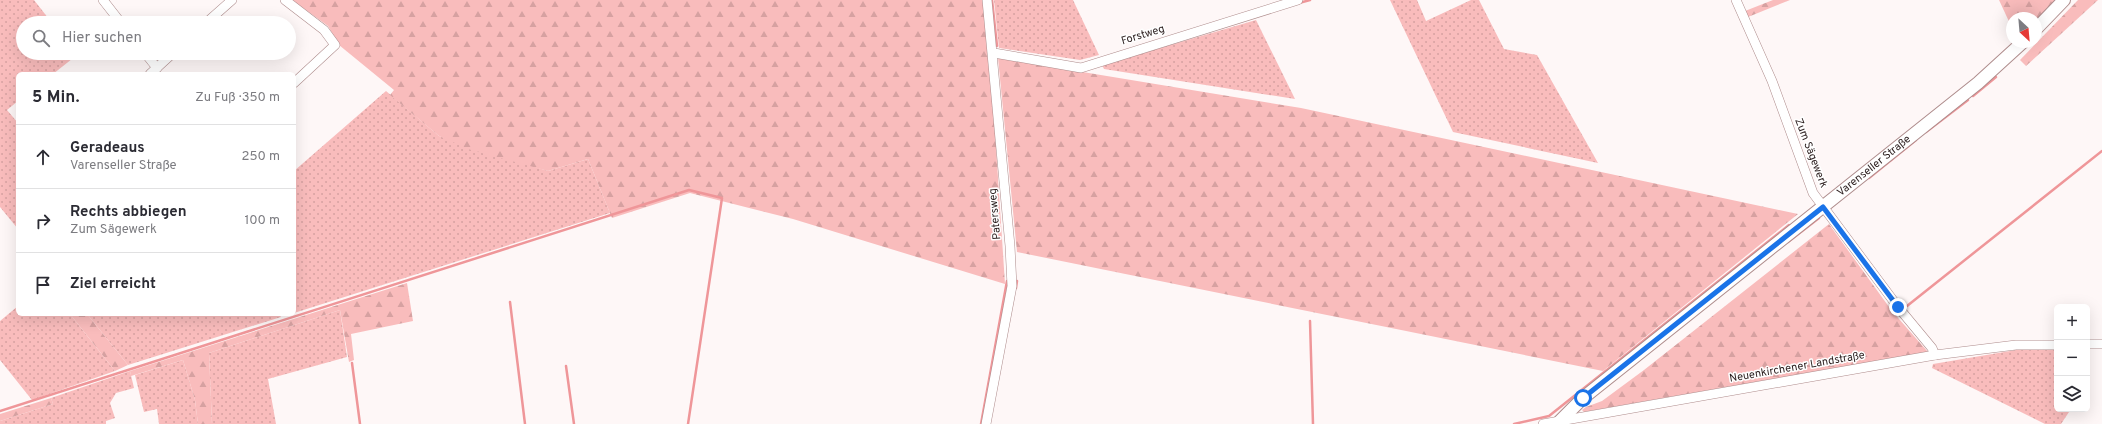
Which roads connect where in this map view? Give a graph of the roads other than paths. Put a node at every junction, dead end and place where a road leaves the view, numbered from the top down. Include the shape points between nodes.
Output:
1 (103, 0) edge
2 (232, 0) edge
3 (285, 0) edge
4 (987, 0) edge
5 (1298, 0) edge
6 (1736, 0) edge
7 (2064, 0) edge
8 (116, 16) edge
9 (214, 16) edge
10 (2042, 23) edge
11 (2016, 48) edge
12 (994, 53) junction
13 (148, 60) edge
14 (166, 60) edge
15 (154, 71) edge
16 (296, 81) edge
17 (1823, 207) junction
18 (2054, 344) edge
19 (2090, 344) edge
20 (2102, 344) edge
21 (1935, 355) junction
22 (1558, 422) edge
23 (986, 424) edge
24 (1543, 424) edge

1 - 8 street
2 - 9 street
3 - 16 street via 324,30 335,45
4 - 12 street, Patersweg
5 - 12 street, Forstweg via 1080,68
6 - 17 street, Zum Sägewerk via 1772,81 1813,193
7 - 10 main road
11 - 17 main road, Varenseller Straße via 1978,83
12 - 23 street, Patersweg via 1012,286
13 - 15 street
14 - 15 street
17 - 21 street, Zum Sägewerk
17 - 22 main road, Varenseller Straße via 1583,398
18 - 21 street, Neuenkirchener Landstraße via 2016,345
19 - 20 street
21 - 22 street, Neuenkirchener Landstraße
22 - 24 street, Neuenkirchener Landstraße

